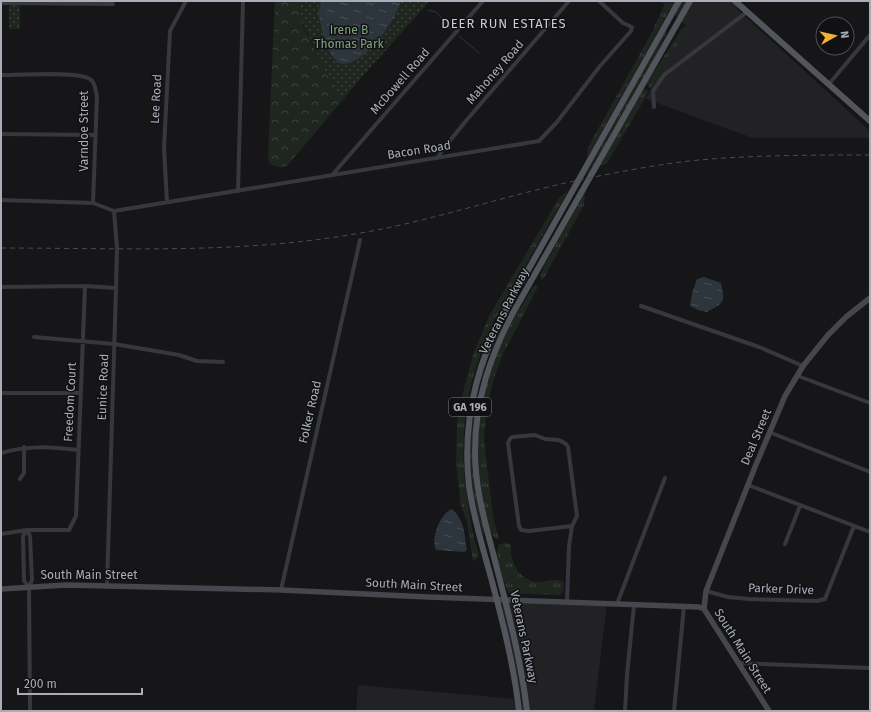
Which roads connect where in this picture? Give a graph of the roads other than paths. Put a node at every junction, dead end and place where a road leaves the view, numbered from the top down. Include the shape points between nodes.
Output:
1 (186, 1) edge
2 (243, 1) edge
3 (482, 1) edge
4 (569, 1) edge
5 (599, 1) edge
6 (679, 1) edge
7 (690, 1) edge
8 (734, 1) edge
9 (17, 2) edge
10 (1, 3) edge
11 (113, 4) dead end
12 (747, 12) junction
13 (870, 35) edge
14 (1, 75) edge
15 (829, 84) junction
16 (654, 107) dead end
17 (870, 121) edge
18 (1, 134) edge
19 (96, 135) junction
20 (438, 157) junction
21 (333, 174) junction
22 (238, 191) junction
23 (1, 200) edge
24 (167, 202) junction
25 (93, 203) junction
26 (114, 211) junction
27 (360, 240) dead end
28 (85, 286) junction
29 (1, 287) edge
30 (116, 288) junction
31 (870, 298) edge
32 (641, 306) dead end
33 (34, 337) dead end
34 (84, 341) junction
35 (114, 344) junction
36 (222, 362) dead end
37 (803, 366) junction
38 (798, 376) junction
39 (1, 393) edge
40 (81, 393) junction
41 (870, 403) edge
42 (769, 432) junction
43 (24, 448) junction
44 (78, 450) junction
45 (1, 453) edge
46 (870, 472) edge
47 (665, 478) dead end
48 (20, 479) dead end
49 (748, 485) junction
50 (800, 506) junction
51 (572, 526) junction
52 (854, 526) junction
53 (27, 530) junction
54 (870, 532) edge
55 (1, 534) edge
56 (784, 544) dead end
57 (29, 586) junction
58 (107, 586) junction
59 (1, 589) edge
60 (281, 590) junction
61 (706, 591) junction
62 (497, 600) junction
63 (505, 600) junction
64 (567, 602) junction
65 (617, 604) junction
66 (634, 605) junction
67 (684, 606) junction
68 (704, 609) junction
69 (738, 663) junction
70 (870, 668) edge
71 (30, 711) edge
72 (519, 711) edge
73 (527, 711) edge
74 (625, 711) edge
75 (674, 711) edge
76 (768, 711) edge

1 - 24 street, Lee Road via 170,31 164,148
2 - 22 street
3 - 21 street, McDowell Road
4 - 20 street, Mahoney Road
5 - 20 street, Bacon Road via 623,23 632,27 631,31 539,141
6 - 62 main road, Veterans Parkway / GA 196 via 504,313 489,342 478,373 468,426 468,475 476,522
7 - 63 main road, Veterans Parkway / GA 196 via 514,310 488,369 477,420 476,475 484,520
8 - 12 main road
9 - 10 street
9 - 11 street
12 - 15 main road
12 - 16 street via 664,75 653,92
13 - 15 street
14 - 19 street, Varndoe Street via 76,74 89,77 94,82 97,96
15 - 17 main road
18 - 19 street
19 - 25 street, Varndoe Street
20 - 21 street, Bacon Road
21 - 22 street, Bacon Road
22 - 24 street, Bacon Road
23 - 25 street
24 - 26 street, Bacon Road
25 - 26 street
26 - 30 street, Eunice Road
27 - 60 street, Folker Road
28 - 29 street
28 - 30 street
28 - 34 street, Freedom Court
30 - 35 street, Eunice Road
31 - 37 street, Deal Street via 828,335
32 - 37 street via 759,347
33 - 34 street
34 - 35 street
34 - 40 street, Freedom Court
35 - 36 street via 179,355 197,361
35 - 58 street, Eunice Road
37 - 38 street, Deal Street
38 - 41 street
38 - 42 street, Deal Street via 785,396
39 - 40 street
40 - 44 street, Freedom Court
42 - 46 street
42 - 49 street, Deal Street
43 - 44 street via 45,446
43 - 45 street
43 - 48 street via 24,472
44 - 53 street, Freedom Court via 76,516 69,530
47 - 65 street
49 - 50 street
49 - 61 street, Deal Street
50 - 52 street
50 - 56 street
51 - 51 street via 577,516 566,444 536,435 515,436 510,439 508,443 518,526 521,530 529,531
51 - 64 street
52 - 54 street
52 - 61 street, Parker Drive via 825,598 817,601 749,599
53 - 55 street
53 - 57 street via 30,536 32,580
53 - 57 street via 23,536 24,581
57 - 58 street, South Main Street
57 - 59 street, South Main Street
57 - 71 street
58 - 60 street, South Main Street
60 - 62 street, South Main Street
61 - 68 street, Deal Street
62 - 63 street, South Main Street
62 - 72 main road, Veterans Parkway / GA 196
63 - 64 street, South Main Street
63 - 73 main road, Veterans Parkway / GA 196 via 520,664
64 - 65 street, South Main Street
65 - 66 street, South Main Street
66 - 67 street, South Main Street
66 - 74 street
67 - 68 street, South Main Street
67 - 75 street
68 - 69 street, South Main Street
69 - 70 street
69 - 76 street, South Main Street

